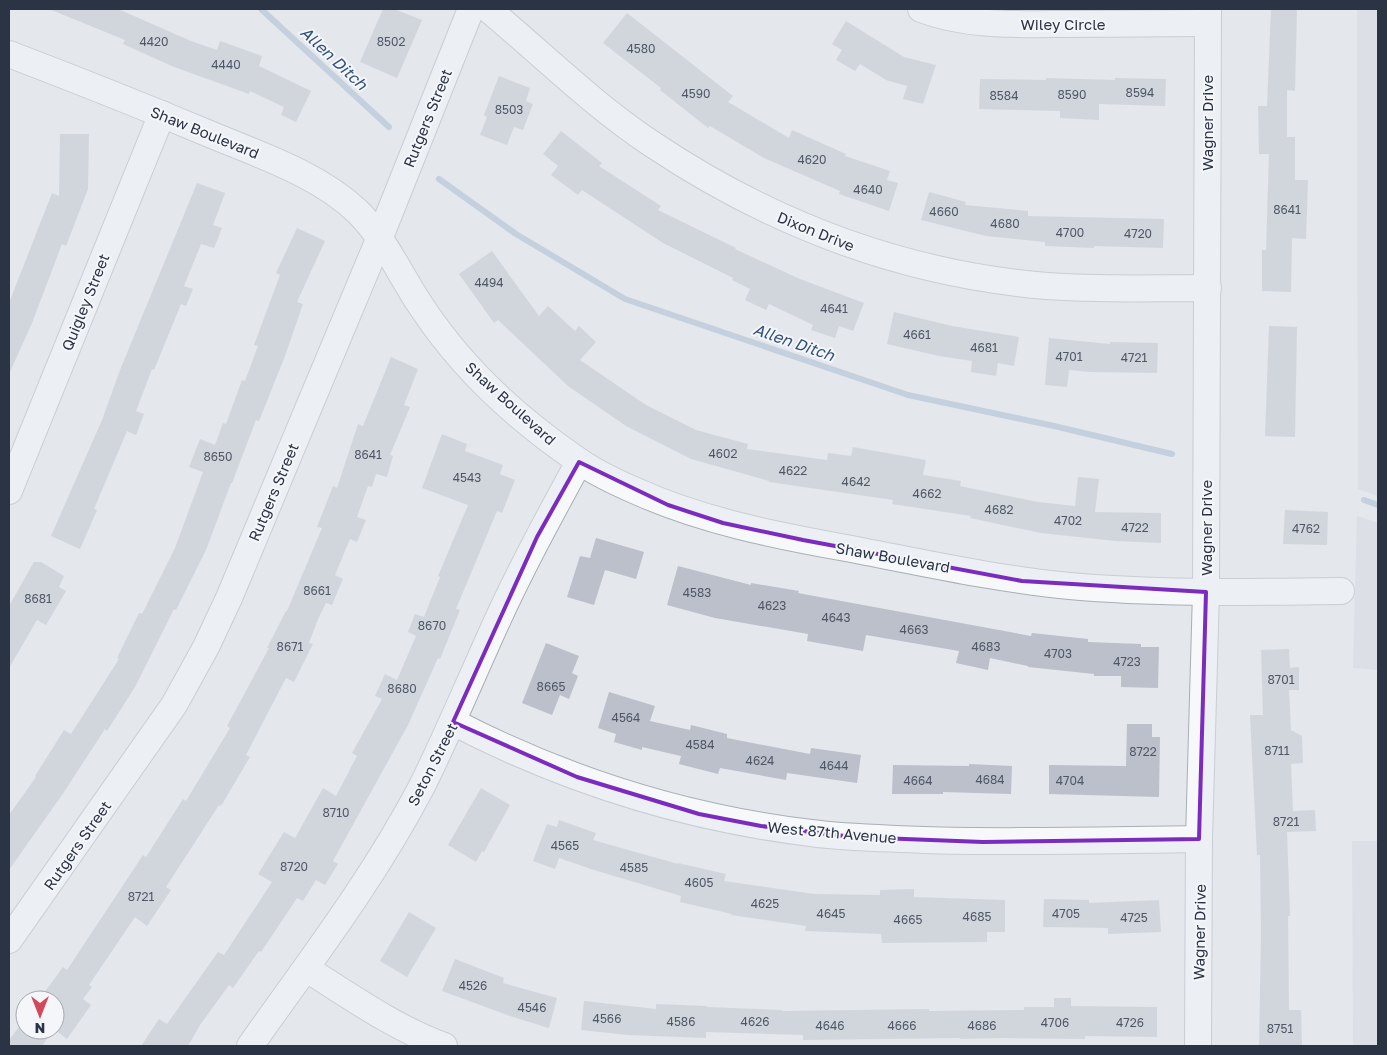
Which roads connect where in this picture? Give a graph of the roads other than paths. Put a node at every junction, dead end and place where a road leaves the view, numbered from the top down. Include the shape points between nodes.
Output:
1 (471, 9) edge
2 (488, 9) edge
3 (921, 9) edge
4 (1208, 16) edge
5 (9, 54) edge
6 (162, 114) junction
7 (380, 237) junction
8 (1208, 288) junction
9 (579, 462) junction
10 (9, 491) edge
11 (1341, 591) dead end
12 (1206, 592) junction
13 (453, 722) junction
14 (1200, 839) junction
15 (9, 940) edge
16 (307, 969) junction
17 (250, 1046) edge
18 (444, 1046) edge
19 (1198, 1046) edge

1 - 7 street, Rutgers Street
2 - 8 street, Dixon Drive via 579,88 651,144 737,195 826,236 937,270 992,279 1105,289
3 - 4 street, Wiley Circle via 950,18 1025,24
4 - 8 street, Wagner Drive
5 - 6 street, Shaw Boulevard
6 - 7 street, Shaw Boulevard via 294,169 359,213
6 - 10 street, Quigley Street
7 - 9 street, Shaw Boulevard via 420,305 464,361 524,419
7 - 15 street, Rutgers Street via 206,647 169,712
8 - 12 street, Wagner Drive
9 - 12 street, Shaw Boulevard via 668,505 723,523 804,540 1022,581 1126,590
9 - 13 street, Seton Street via 533,546
11 - 12 street, Shaw Boulevard
12 - 14 street, Wagner Drive
13 - 14 street, West 87th Avenue via 577,777 637,797 699,814 812,834 974,841
13 - 16 street, Seton Street via 381,858
14 - 19 street, Wagner Drive
16 - 17 street, Seton Street
16 - 18 street via 396,1024

